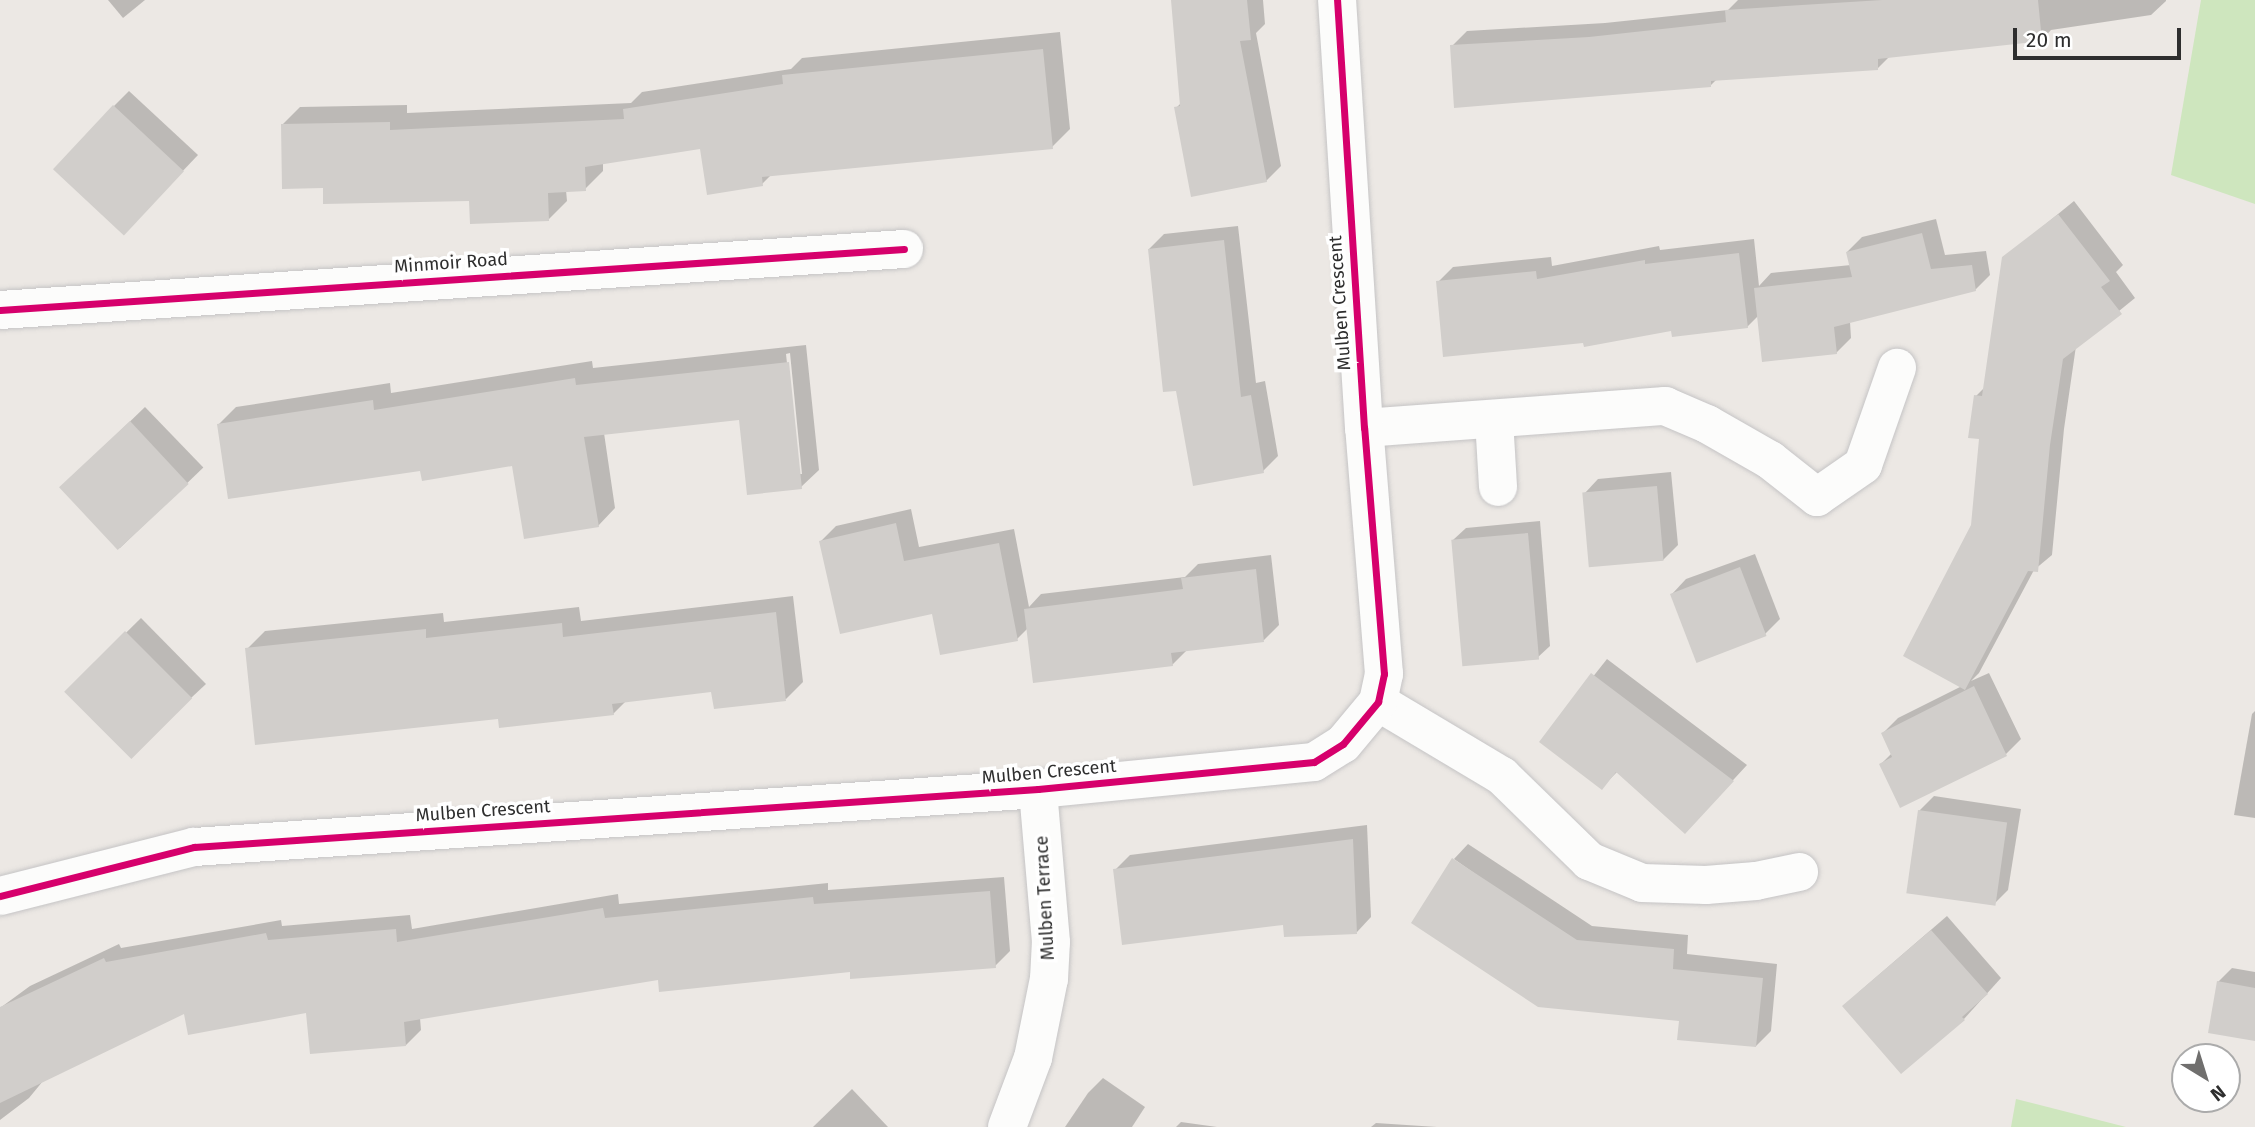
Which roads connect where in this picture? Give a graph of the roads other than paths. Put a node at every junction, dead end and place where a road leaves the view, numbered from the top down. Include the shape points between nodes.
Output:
1 (1337, 0) edge
2 (904, 248) dead end
3 (0, 310) edge
4 (1897, 368) dead end
5 (1494, 419) junction
6 (1364, 428) junction
7 (1497, 487) dead end
8 (1378, 702) junction
9 (1038, 789) junction
10 (1800, 872) dead end
11 (0, 896) edge
12 (1007, 1127) edge

1 - 6 street, Mulben Crescent
2 - 3 street, Minmoir Road
4 - 5 street via 1863,465 1816,497 1770,460 1665,406
5 - 6 street
5 - 7 street
6 - 8 street, Mulben Crescent via 1384,674
8 - 9 street, Mulben Crescent via 1343,744 1314,762
8 - 10 street via 1502,776 1589,861 1642,883 1706,886
9 - 11 street, Mulben Crescent via 194,847
9 - 12 street, Mulben Terrace via 1051,942 1049,979 1033,1058

